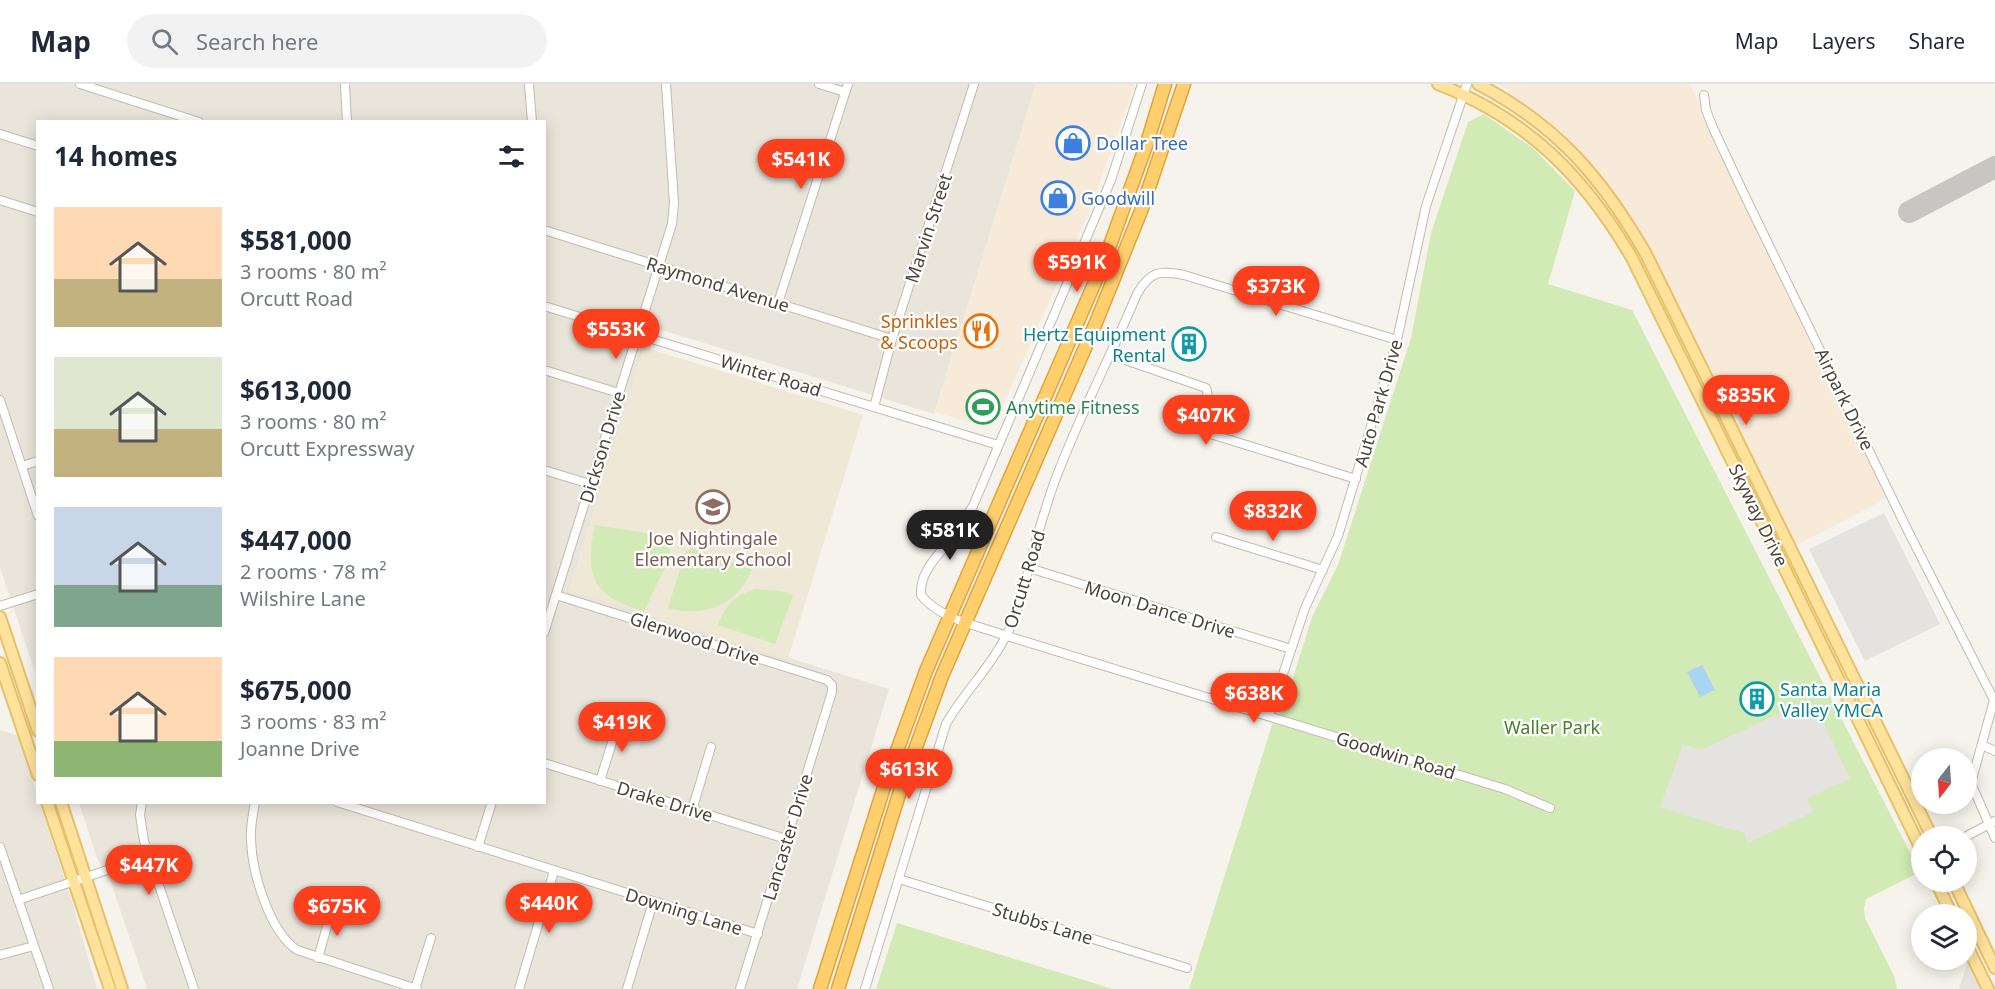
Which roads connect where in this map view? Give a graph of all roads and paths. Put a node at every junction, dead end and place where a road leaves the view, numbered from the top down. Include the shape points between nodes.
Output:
1 (80, 84) edge
2 (345, 84) edge
3 (529, 84) edge
4 (666, 84) edge
5 (819, 84) edge
6 (974, 84) edge
7 (1142, 84) edge
8 (1165, 84) edge
9 (1184, 84) edge
10 (1438, 84) edge
11 (1478, 84) edge
12 (846, 88) edge
13 (1465, 89) edge
14 (1704, 95) dead end
15 (177, 118) edge
16 (346, 120) edge
17 (532, 120) edge
18 (0, 134) edge
19 (36, 145) edge
20 (0, 200) edge
21 (36, 211) edge
22 (546, 231) edge
23 (658, 266) junction
24 (778, 303) junction
25 (546, 307) edge
26 (637, 334) junction
27 (892, 339) junction
28 (1397, 340) junction
29 (1111, 355) junction
30 (546, 371) edge
31 (619, 393) junction
32 (0, 400) edge
33 (874, 407) junction
34 (998, 445) junction
35 (36, 462) edge
36 (22, 466) junction
37 (546, 471) edge
38 (1356, 479) junction
39 (590, 484) junction
40 (36, 510) edge
41 (1216, 537) dead end
42 (1029, 568) junction
43 (1323, 570) junction
44 (36, 595) edge
45 (556, 595) junction
46 (0, 606) edge
47 (949, 615) junction
48 (0, 618) edge
49 (965, 622) junction
50 (546, 627) edge
51 (1007, 636) junction
52 (1291, 649) junction
53 (0, 663) edge
54 (832, 686) joint
55 (1995, 701) edge
56 (1269, 716) junction
57 (620, 717) dead end
58 (36, 725) edge
59 (1982, 745) junction
60 (711, 747) dead end
61 (1995, 751) edge
62 (546, 764) edge
63 (36, 769) edge
64 (600, 781) junction
65 (48, 804) edge
66 (62, 804) edge
67 (142, 804) edge
68 (255, 804) edge
69 (343, 804) edge
70 (491, 804) edge
71 (1550, 808) dead end
72 (692, 810) junction
73 (1992, 823) edge
74 (1927, 826) edge
75 (1911, 828) edge
76 (1977, 831) edge
77 (1995, 838) edge
78 (786, 839) junction
79 (0, 847) edge
80 (478, 847) junction
81 (149, 856) junction
82 (554, 871) junction
83 (86, 878) junction
84 (899, 879) junction
85 (73, 882) junction
86 (1959, 892) edge
87 (18, 900) junction
88 (653, 902) junction
89 (332, 909) dead end
90 (758, 933) junction
91 (431, 938) dead end
92 (34, 946) junction
93 (0, 956) edge
94 (318, 958) junction
95 (1977, 966) edge
96 (1187, 968) dead end
97 (1995, 968) edge
98 (49, 989) edge
99 (110, 989) edge
100 (122, 989) edge
101 (194, 989) edge
102 (416, 989) edge
103 (519, 989) edge
104 (627, 989) edge
105 (740, 989) edge
106 (820, 989) edge
107 (838, 989) edge
108 (865, 989) edge
109 (1988, 989) edge

1 - 15 street
2 - 16 street
3 - 17 street
4 - 23 street, Dickson Drive via 674,203 672,224
5 - 12 street
6 - 27 street, Marvin Street
7 - 34 street via 1111,180
8 - 47 highway via 1105,259
9 - 49 highway via 1141,211 1095,325
10 - 13 main road, Skyway Drive
11 - 74 main road, Skyway Drive via 1548,130 1586,166 1622,212
12 - 24 street
13 - 28 street, Auto Park Drive via 1426,206
13 - 75 main road, Skyway Drive via 1549,150 1614,226
14 - 55 street, Airpark Drive via 1706,110 1735,175
18 - 19 street
20 - 21 street
22 - 23 street, Raymond Avenue
23 - 24 street, Raymond Avenue
23 - 26 street, Dickson Drive
24 - 27 street, Raymond Avenue
25 - 26 street, Winter Road
26 - 31 street, Dickson Drive
26 - 33 street, Winter Road
27 - 33 street, Marvin Street
28 - 29 street, Orcutt Road via 1166,271 1147,280 1137,294
28 - 38 street, Auto Park Drive
29 - 38 street via 1206,388 1208,395 1200,422 1204,432
29 - 42 street, Orcutt Road via 1054,484
30 - 31 street
31 - 39 street, Dickson Drive
32 - 36 street
33 - 34 street, Winter Road
34 - 47 street via 973,506 922,581 921,595
35 - 36 street
36 - 40 street
37 - 39 street
38 - 43 street, Auto Park Drive
39 - 45 street, Dickson Drive
41 - 43 street
42 - 51 street, Orcutt Road
42 - 52 street, Moon Dance Drive
43 - 52 street, Auto Park Drive
44 - 46 street
45 - 50 street, Dickson Drive
45 - 54 street, Glenwood Drive via 827,680
47 - 49 street
47 - 106 highway via 885,781
48 - 58 main road
49 - 51 street, Goodwin Road
49 - 107 highway via 901,788
51 - 56 street, Goodwin Road
51 - 84 street, Orcutt Road via 946,724
52 - 56 street, Auto Park Drive
53 - 63 main road
54 - 78 street, Lancaster Drive
55 - 59 street, Airpark Drive
56 - 71 street, Goodwin Road via 1505,789
57 - 64 street
59 - 61 street
59 - 73 street, Airpark Drive via 1971,783
60 - 72 street
62 - 64 street, Drake Drive
64 - 72 street, Drake Drive
65 - 85 main road
66 - 83 main road
67 - 81 street via 141,831
68 - 94 street via 250,838 261,890 282,937 297,950
69 - 80 street, Downing Lane
70 - 80 street
72 - 78 street, Drake Drive
73 - 76 street
73 - 77 street, Airpark Drive
78 - 90 street, Lancaster Drive
79 - 87 street
80 - 82 street, Downing Lane
81 - 83 street
81 - 101 street
82 - 88 street, Downing Lane
82 - 103 street
83 - 85 street
83 - 100 main road
84 - 96 street, Stubbs Lane
84 - 108 street, Orcutt Road
85 - 87 street
85 - 99 main road
86 - 97 main road
87 - 92 street
88 - 90 street, Downing Lane
88 - 104 street
89 - 94 street
90 - 105 street, Lancaster Drive
91 - 102 street
92 - 93 street
92 - 98 street
94 - 102 street
95 - 109 main road

